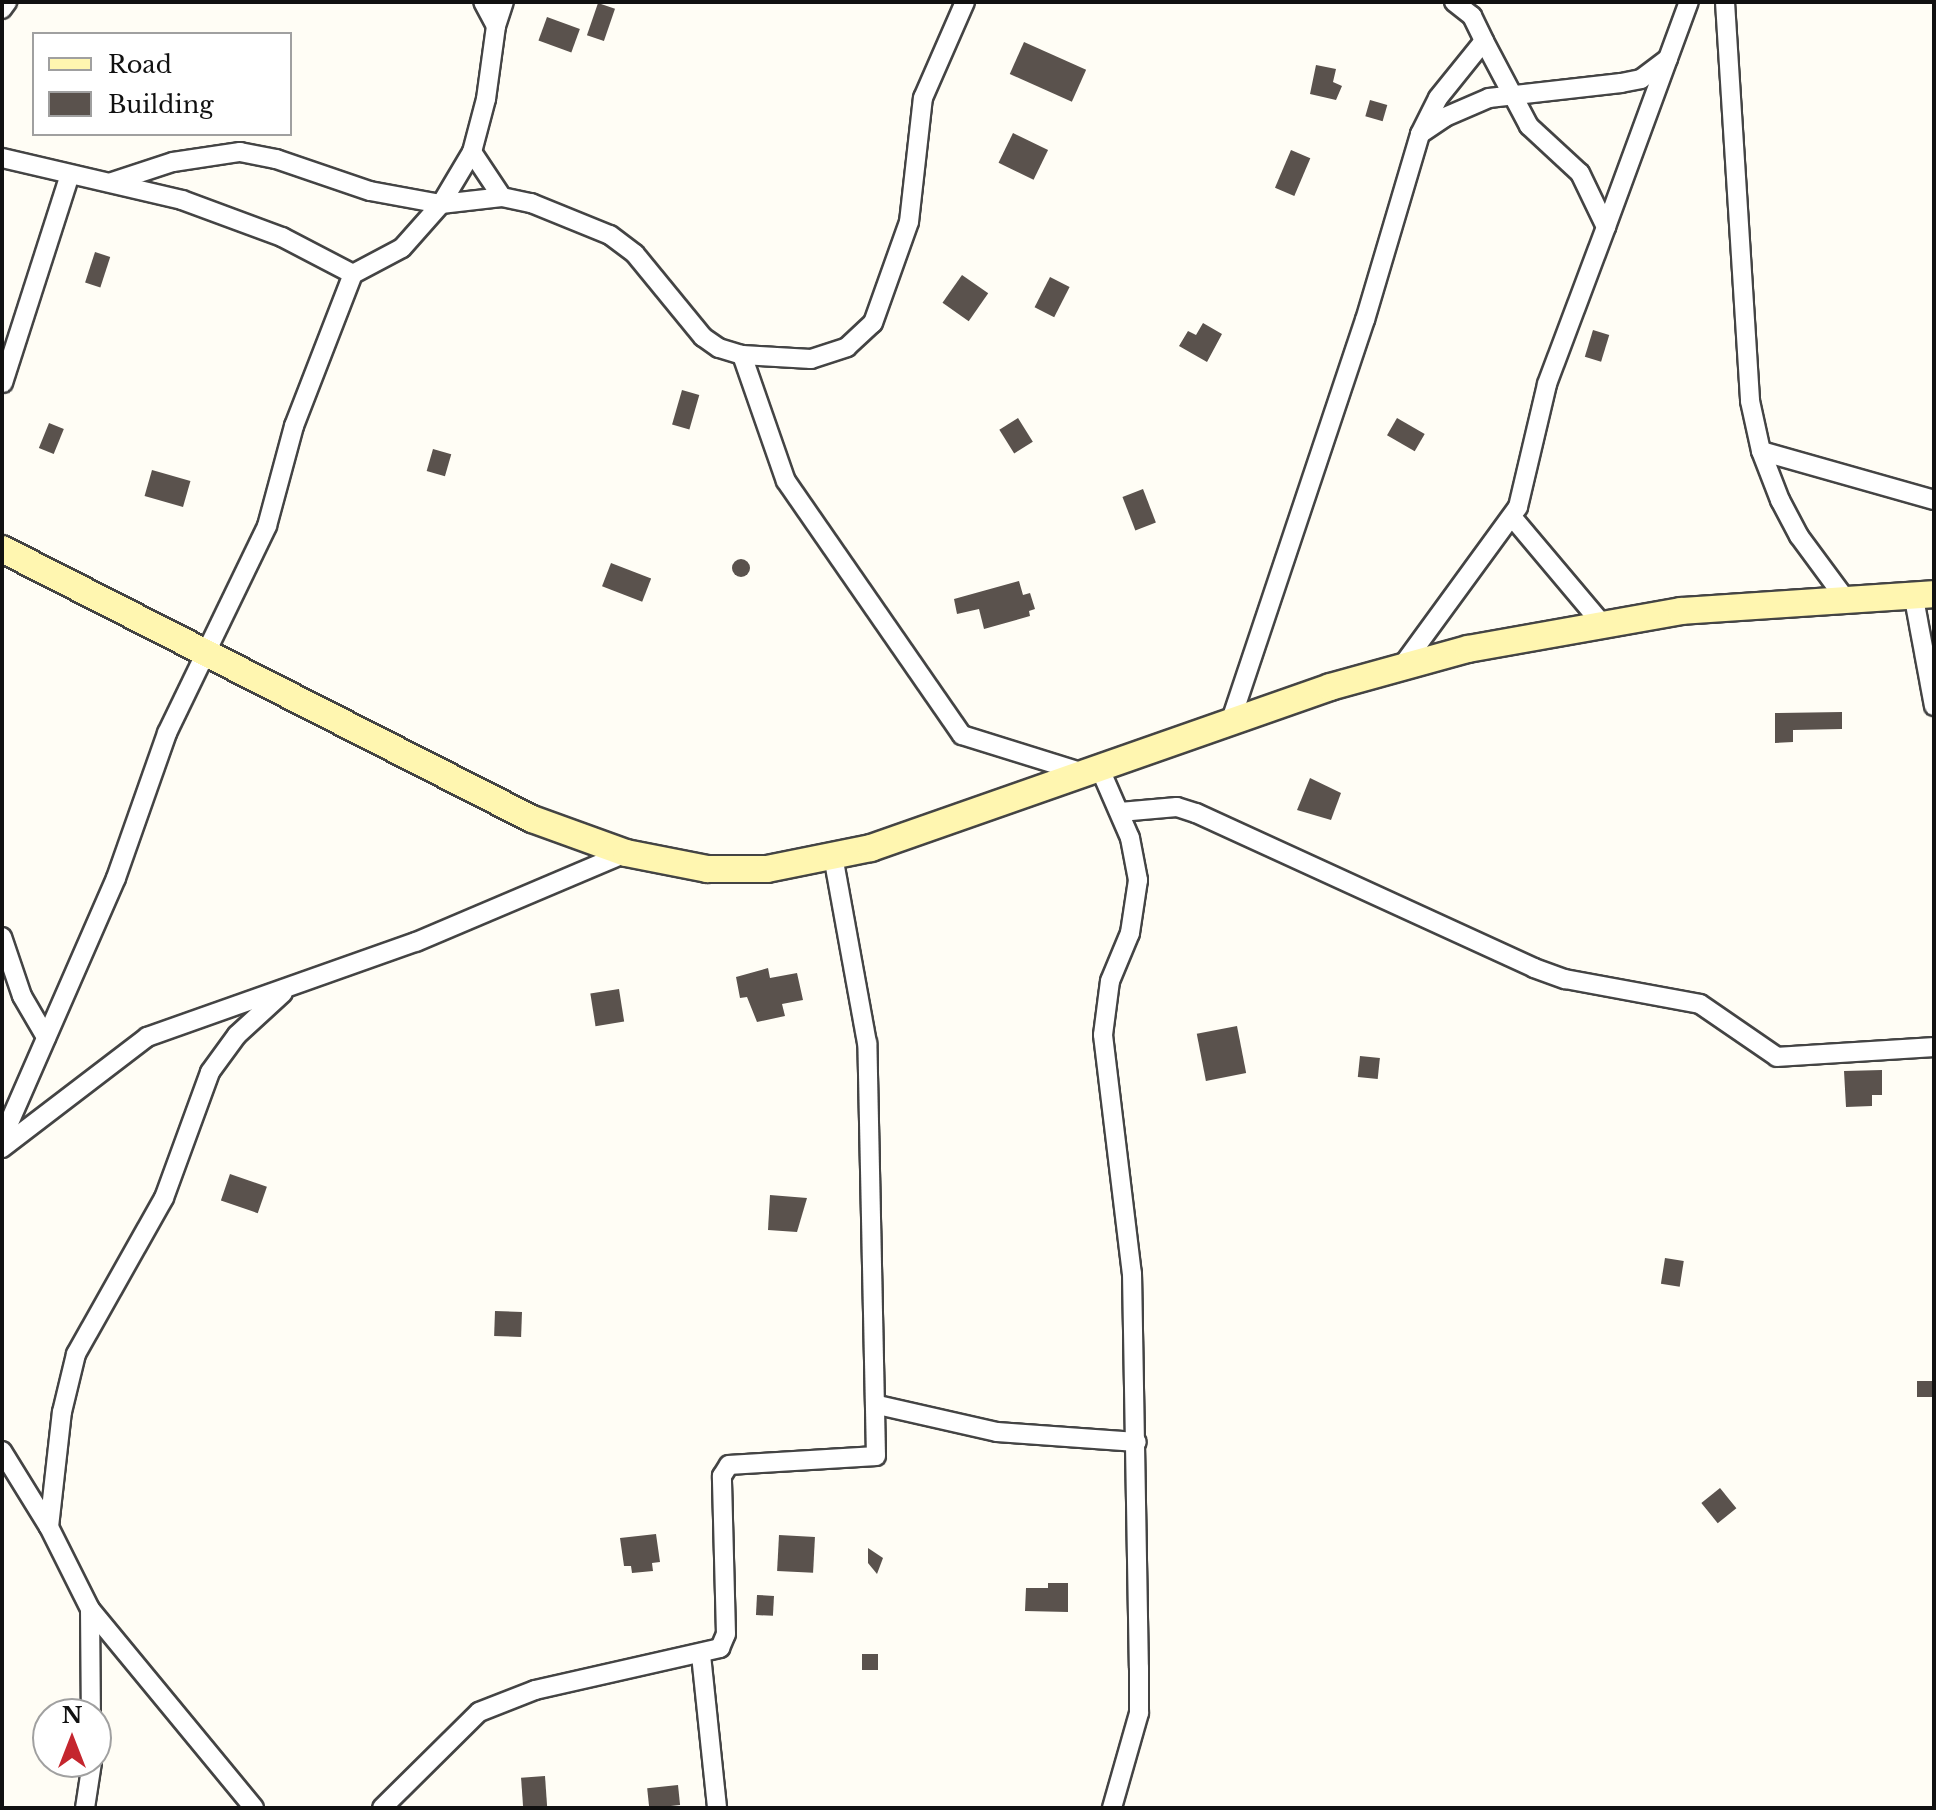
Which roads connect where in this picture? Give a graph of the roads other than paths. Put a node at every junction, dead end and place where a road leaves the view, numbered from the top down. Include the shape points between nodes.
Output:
1 (7, 2) edge
2 (483, 2) edge
3 (504, 2) edge
4 (965, 2) edge
5 (1454, 2) edge
6 (1689, 2) edge
7 (1725, 2) edge
8 (2, 9) edge
9 (496, 26) junction
10 (1484, 41) junction
11 (1670, 57) junction
12 (1510, 95) junction
13 (1420, 134) junction
14 (472, 152) junction
15 (2, 158) edge
16 (69, 178) junction
17 (110, 183) junction
18 (502, 197) junction
19 (441, 204) junction
20 (1606, 227) junction
21 (353, 274) junction
22 (742, 355) junction
23 (3, 383) edge
24 (1761, 451) junction
25 (1934, 500) edge
26 (1513, 518) junction
27 (2, 549) edge
28 (1924, 594) edge
29 (1844, 597) junction
30 (1603, 625) junction
31 (208, 655) junction
32 (1402, 666) junction
33 (1934, 706) edge
34 (1231, 720) junction
35 (1092, 771) junction
36 (1120, 812) junction
37 (626, 853) junction
38 (833, 856) junction
39 (2, 937) edge
40 (284, 992) junction
41 (46, 1037) junction
42 (1934, 1047) edge
43 (2, 1139) edge
44 (2, 1148) edge
45 (878, 1405) junction
46 (1137, 1442) junction
47 (2, 1451) edge
48 (49, 1527) junction
49 (90, 1609) junction
50 (701, 1655) junction
51 (91, 1698) edge
52 (90, 1778) edge
53 (85, 1808) edge
54 (254, 1808) edge
55 (382, 1808) edge
56 (717, 1808) edge
57 (1112, 1808) edge

1 - 8 street
2 - 9 street
3 - 9 street
4 - 22 street via 923,98 909,222 873,323 862,338 828,355
5 - 10 street via 1472,16
6 - 11 street
7 - 24 street via 1750,401
9 - 14 street
10 - 12 street
10 - 13 street via 1438,98
11 - 12 street via 1641,79
11 - 20 street
12 - 13 street via 1466,106
12 - 20 street via 1544,144 1580,173
13 - 34 street via 1365,320
14 - 18 street
14 - 19 street
15 - 16 street
16 - 17 street
16 - 23 street
17 - 19 street via 173,162 240,152 400,199
17 - 21 street via 233,217
18 - 19 street
18 - 22 street via 560,211 610,235 635,254 703,337
19 - 21 street via 402,248
20 - 26 street via 1547,384
21 - 31 street via 294,426 267,526
22 - 35 street via 786,481 962,735
24 - 25 street
24 - 29 street via 1799,536
26 - 30 street
26 - 32 street
27 - 31 street
28 - 29 street
28 - 33 street
29 - 30 street via 1681,611
30 - 32 street
31 - 37 street via 532,819
31 - 41 street via 167,733 116,878
32 - 34 street
34 - 35 street
35 - 36 street
35 - 38 street via 871,848
36 - 42 street via 1177,807 1196,813 1534,968 1565,979 1700,1004 1777,1057
36 - 46 street via 1138,880 1130,933 1107,994 1103,1035 1132,1273
37 - 38 street via 707,869 767,869
37 - 40 street
38 - 45 street via 867,1043
39 - 41 street via 22,996
40 - 44 street via 197,1015 147,1037
40 - 48 street via 237,1035 210,1072 164,1198 76,1354 62,1412
41 - 43 street
45 - 46 street via 997,1432
45 - 50 street via 878,1451 871,1460 726,1467 725,1643
46 - 57 street via 1139,1713
47 - 48 street
48 - 49 street
49 - 51 street
49 - 54 street
50 - 55 street via 535,1690 479,1712
50 - 56 street
52 - 53 street

